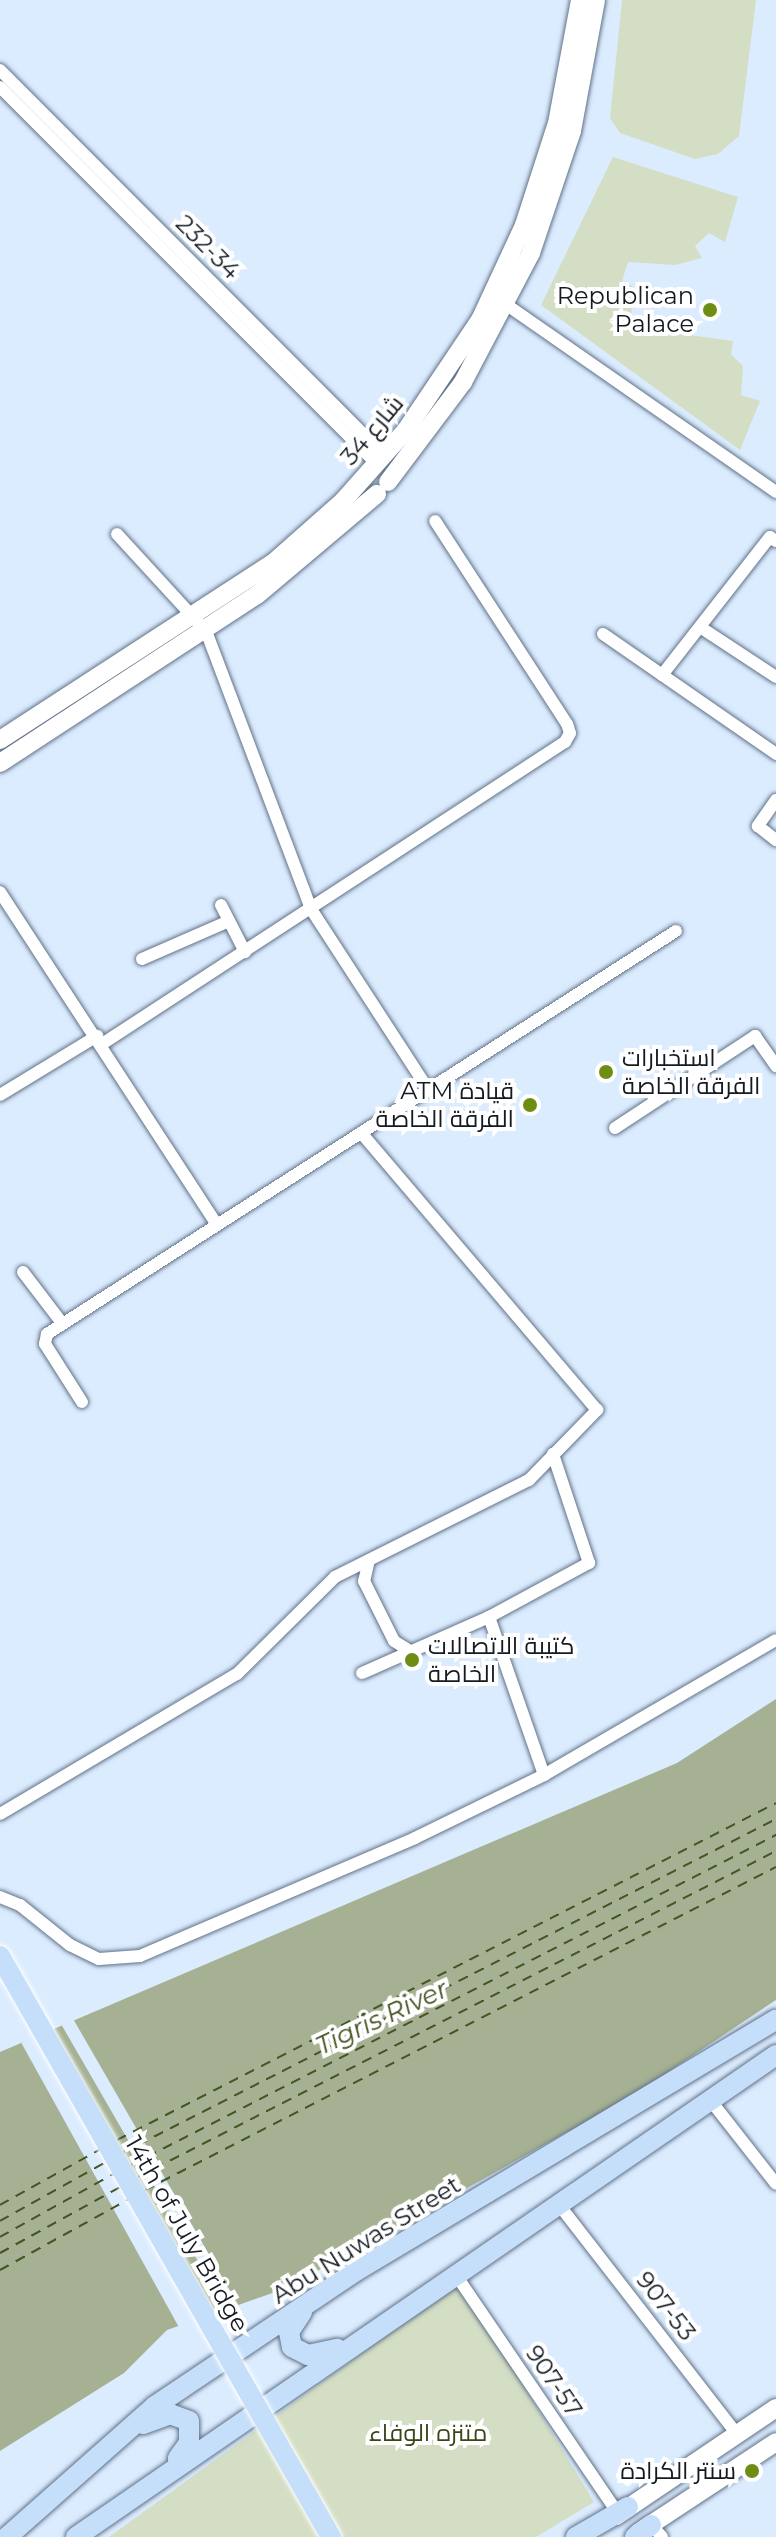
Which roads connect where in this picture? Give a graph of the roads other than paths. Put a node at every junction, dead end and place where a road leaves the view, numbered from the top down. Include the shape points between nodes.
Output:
1 (580, 0) edge
2 (596, 0) edge
3 (0, 70) edge
4 (0, 87) edge
5 (507, 305) junction
6 (381, 460) junction
7 (776, 492) edge
8 (435, 521) dead end
9 (117, 534) dead end
10 (776, 541) edge
11 (201, 624) junction
12 (700, 627) junction
13 (603, 634) dead end
14 (662, 675) junction
15 (776, 677) edge
16 (0, 740) edge
17 (776, 754) edge
18 (0, 763) edge
19 (776, 800) edge
20 (776, 840) edge
21 (0, 892) edge
22 (221, 905) dead end
23 (311, 909) junction
24 (229, 921) junction
25 (676, 931) dead end
26 (245, 952) junction
27 (142, 959) dead end
28 (99, 1040) junction
29 (776, 1066) edge
30 (429, 1091) junction
31 (0, 1095) edge
32 (615, 1128) dead end
33 (361, 1133) junction
34 (217, 1225) junction
35 (23, 1272) dead end
36 (62, 1323) junction
37 (82, 1402) dead end
38 (553, 1454) junction
39 (369, 1560) junction
40 (489, 1617) junction
41 (776, 1640) edge
42 (410, 1651) junction
43 (362, 1673) dead end
44 (544, 1775) junction
45 (0, 1814) edge
46 (1, 1900) edge
47 (0, 1956) edge
48 (0, 1981) edge
49 (776, 2020) edge
50 (773, 2062) edge
51 (711, 2101) junction
52 (776, 2184) edge
53 (560, 2206) junction
54 (356, 2271) junction
55 (456, 2275) junction
56 (399, 2313) junction
57 (776, 2408) edge
58 (737, 2434) junction
59 (776, 2442) edge
60 (73, 2474) junction
61 (138, 2491) junction
62 (622, 2509) junction
63 (645, 2534) edge
64 (7, 2537) edge
65 (76, 2537) edge
66 (315, 2537) edge
67 (331, 2537) edge
68 (576, 2537) edge
69 (585, 2537) edge

1 - 6 main road, شارع 34 via 557,123 510,258 463,349
2 - 5 main road, شارع 34 via 566,152
3 - 6 street, 232-34
4 - 6 street, 232-34
5 - 7 street
5 - 11 main road, شارع 34 via 449,405 382,488 286,573
6 - 11 main road, شارع 34 via 297,544
8 - 23 street via 570,733 565,742
9 - 11 street
10 - 12 street via 770,537
11 - 16 main road, شارع 34
11 - 18 main road, شارع 34
11 - 23 street
12 - 14 street
12 - 15 street
13 - 14 street
14 - 17 street
19 - 20 street via 758,826
21 - 28 street
22 - 24 street
23 - 26 street
23 - 30 street
24 - 26 street
24 - 27 street
25 - 30 street
26 - 28 street
28 - 31 street
28 - 34 street
29 - 32 street via 755,1036
30 - 33 street
33 - 34 street
33 - 38 street via 597,1410
34 - 36 street
35 - 36 street
36 - 37 street via 47,1334 45,1344
38 - 39 street via 529,1480
38 - 40 street via 589,1563
39 - 42 street via 364,1581 394,1641
39 - 45 street via 335,1577 237,1674
40 - 42 street
40 - 44 street
41 - 44 street
42 - 43 street
44 - 46 street via 415,1838 118,1962 70,1945 20,1905
47 - 67 main road, 14th of July Bridge, bridge
48 - 66 main road, 14th of July Bridge
49 - 54 main road, Abu Nuwas Street
50 - 51 main road
51 - 52 street
51 - 53 main road
53 - 55 main road
53 - 58 street, 907-53
54 - 56 main road via 296,2319 289,2339 298,2353 324,2354 343,2347
54 - 60 main road, Abu Nuwas Street via 155,2406
55 - 56 main road
55 - 62 street, 907-57
56 - 61 main road
57 - 58 main road
58 - 62 main road
59 - 63 main road
60 - 61 main road via 154,2418 182,2416 192,2430 183,2454
60 - 64 main road, Abu Nuwas Street
61 - 65 main road
62 - 68 main road
62 - 69 main road

